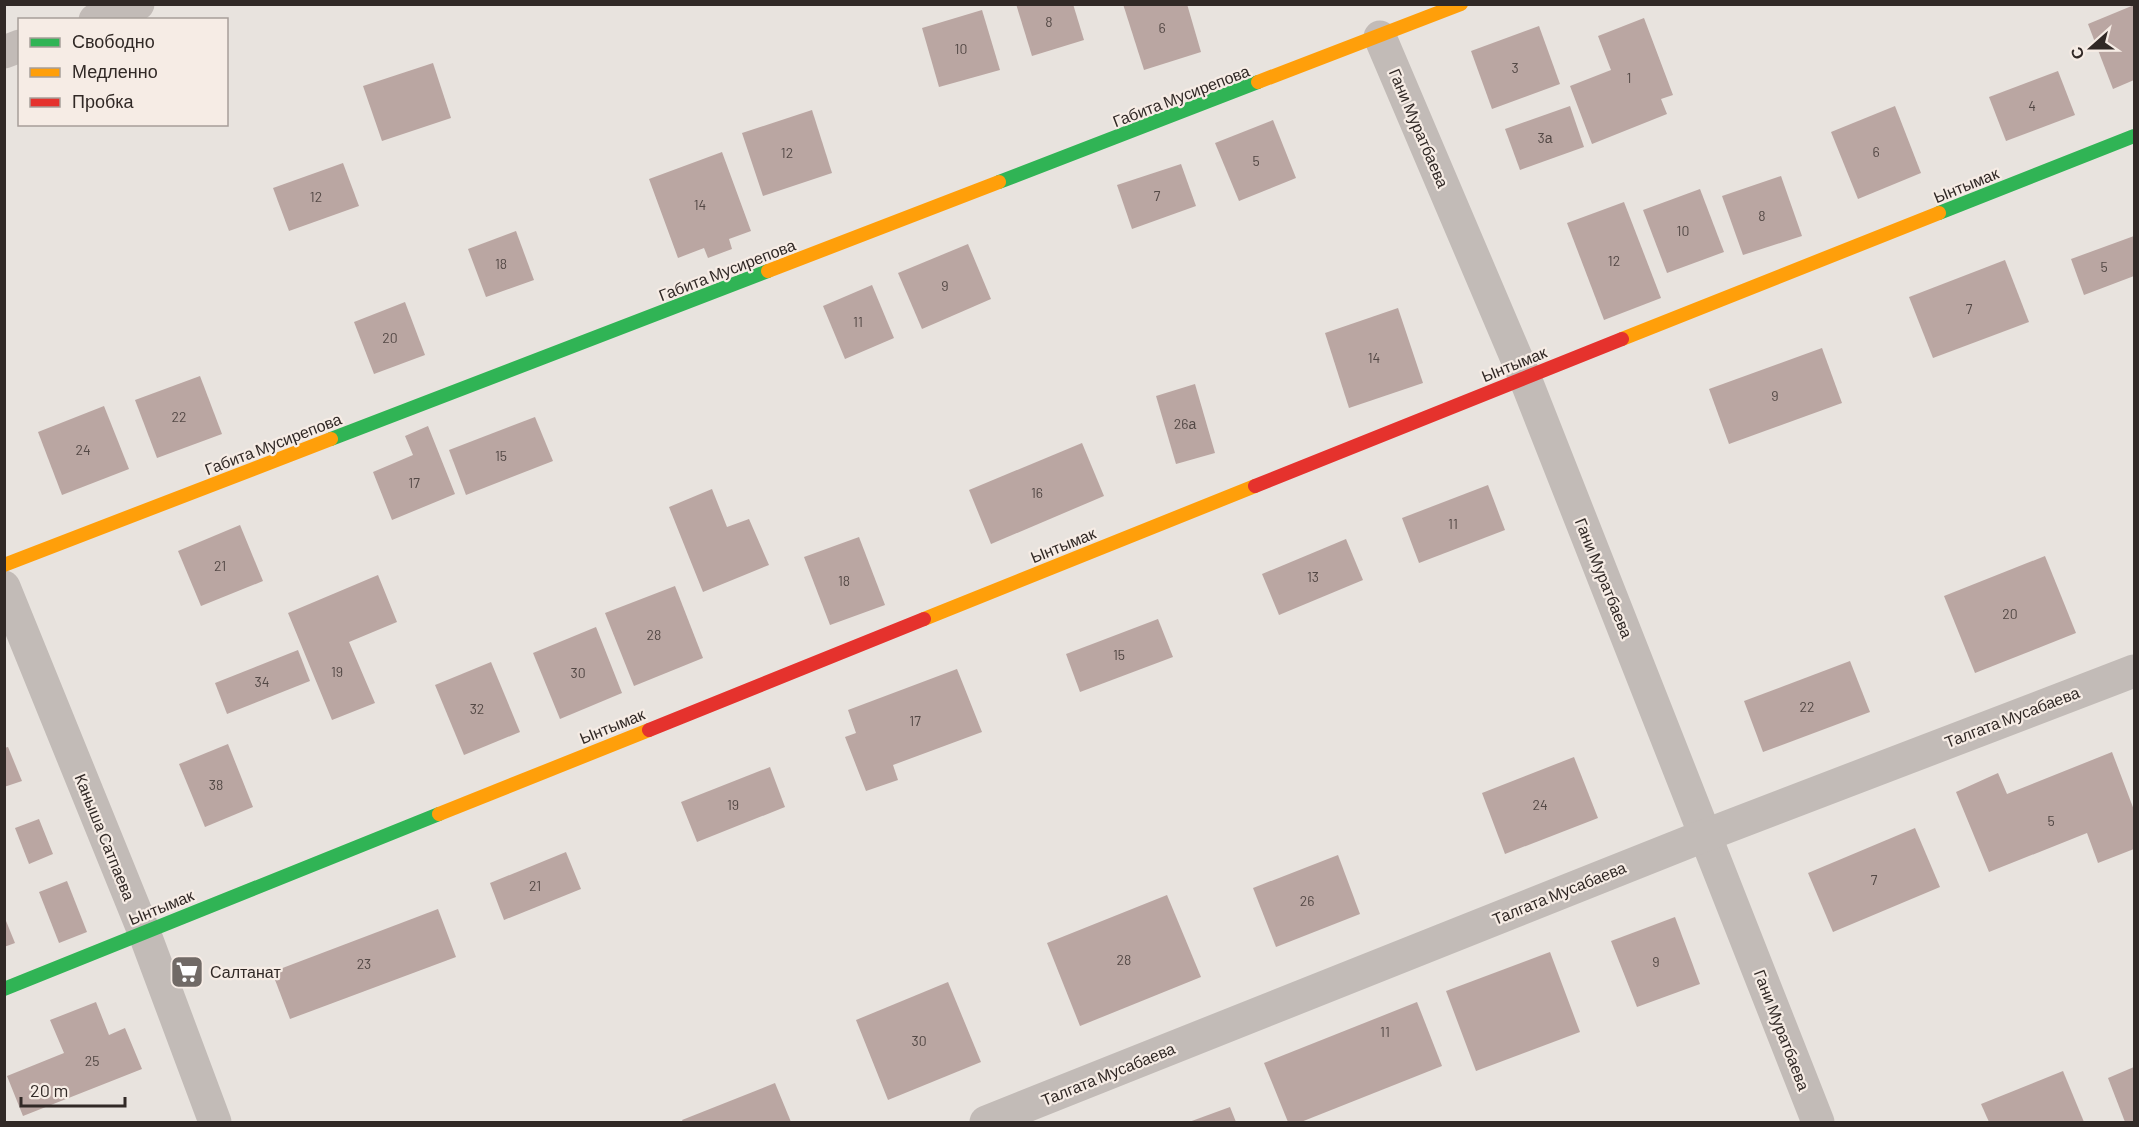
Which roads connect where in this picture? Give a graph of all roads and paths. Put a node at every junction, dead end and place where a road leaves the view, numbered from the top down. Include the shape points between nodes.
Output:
1 (138, 4) edge
2 (1461, 4) edge
3 (100, 18) edge
4 (1380, 37) junction
5 (2134, 136) edge
6 (1525, 378) junction
7 (4, 565) edge
8 (4, 587) edge
9 (2134, 670) edge
10 (1706, 835) junction
11 (144, 932) junction
12 (4, 989) edge
13 (215, 1122) edge
14 (986, 1122) edge
15 (1818, 1122) edge

1 - 3 street
2 - 4 street, Габита Мусирепова
4 - 6 street, Гани Муратбаева
4 - 7 street, Габита Мусирепова
5 - 6 street, Ынтымак
6 - 10 street, Гани Муратбаева
6 - 11 street, Ынтымак
8 - 11 street, Каныша Сатпаева
9 - 10 street, Талгата Мусабаева
10 - 14 street, Талгата Мусабаева
10 - 15 street, Гани Муратбаева
11 - 12 street, Ынтымак
11 - 13 street, Каныша Сатпаева

